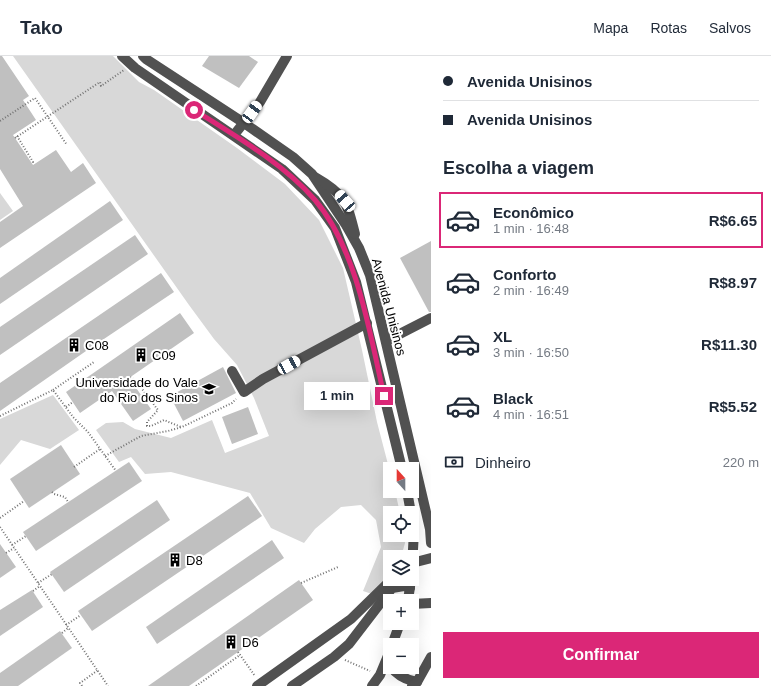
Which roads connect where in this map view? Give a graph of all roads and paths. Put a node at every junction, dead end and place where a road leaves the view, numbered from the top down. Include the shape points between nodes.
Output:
1 (122, 56) edge
2 (143, 56) edge
3 (286, 56) edge
4 (127, 73) dead end
5 (47, 117) junction
6 (0, 121) edge
7 (244, 123) junction
8 (234, 135) junction
9 (67, 145) dead end
10 (32, 162) dead end
11 (312, 174) junction
12 (345, 201) junction
13 (332, 203) junction
14 (359, 248) junction
15 (431, 318) edge
16 (367, 322) junction
17 (386, 341) junction
18 (94, 362) dead end
19 (232, 371) dead end
20 (130, 377) dead end
21 (53, 390) junction
22 (244, 392) junction
23 (73, 402) dead end
24 (66, 407) junction
25 (0, 416) edge
26 (182, 427) junction
27 (100, 449) junction
28 (105, 456) junction
29 (400, 462) edge
30 (74, 467) dead end
31 (116, 471) dead end
32 (52, 492) dead end
33 (24, 501) dead end
34 (68, 502) dead end
35 (0, 518) edge
36 (0, 527) edge
37 (26, 536) dead end
38 (431, 543) edge
39 (13, 546) junction
40 (6, 553) dead end
41 (431, 558) edge
42 (419, 562) edge
43 (338, 567) dead end
44 (52, 574) dead end
45 (38, 583) junction
46 (301, 583) dead end
47 (40, 586) junction
48 (385, 586) edge
49 (404, 586) edge
50 (33, 591) dead end
51 (431, 603) edge
52 (419, 604) edge
53 (81, 615) dead end
54 (351, 619) junction
55 (66, 624) junction
56 (68, 628) junction
57 (361, 628) junction
58 (62, 633) dead end
59 (238, 652) dead end
60 (240, 655) junction
61 (431, 657) edge
62 (339, 659) dead end
63 (98, 670) junction
64 (383, 670) edge
65 (376, 673) dead end
66 (254, 674) dead end
67 (400, 674) edge
68 (414, 684) edge
69 (82, 686) edge
70 (108, 686) edge
71 (196, 686) edge
72 (257, 686) edge
73 (292, 686) edge
74 (372, 686) edge

1 - 8 lane, Avenida Unisinos via 140,72
2 - 7 lane, Avenida Unisinos
3 - 7 lane via 260,102
4 - 5 path via 125,70 102,86 100,82
5 - 6 path via 34,98
5 - 9 path
5 - 10 path via 16,137
7 - 8 lane
7 - 11 lane, Avenida Unisinos via 293,157
8 - 16 lane, Avenida Unisinos via 282,169 315,200 335,228 356,282
11 - 12 lane via 334,189
11 - 13 lane, Avenida Unisinos
12 - 13 lane
12 - 14 lane
13 - 14 lane, Avenida Unisinos
14 - 17 lane, Avenida Unisinos via 370,275
15 - 17 lane
16 - 22 lane
16 - 29 lane, Avenida Unisinos
17 - 38 lane, Avenida Unisinos via 430,529
18 - 21 path
19 - 22 lane
20 - 26 path via 158,410 147,422 147,426 164,420
21 - 24 path
21 - 25 path
22 - 26 path via 232,403
23 - 24 path
24 - 27 path
26 - 28 path via 141,436
27 - 28 path
27 - 30 path
28 - 31 path
32 - 34 path via 65,497
33 - 35 path
36 - 39 path
37 - 39 path
39 - 40 path
39 - 45 path
41 - 42 lane
43 - 46 path
44 - 45 path
45 - 47 path
47 - 50 path
47 - 55 path
48 - 54 lane
49 - 57 lane via 392,588
51 - 52 lane
53 - 55 path
54 - 57 lane
54 - 72 lane
55 - 56 path
56 - 58 path
56 - 63 path
57 - 73 lane via 349,644 334,657
59 - 60 path
60 - 66 path
60 - 71 path
61 - 68 lane
62 - 65 path
63 - 69 path via 80,683
63 - 70 path
64 - 74 lane
67 - 68 lane

